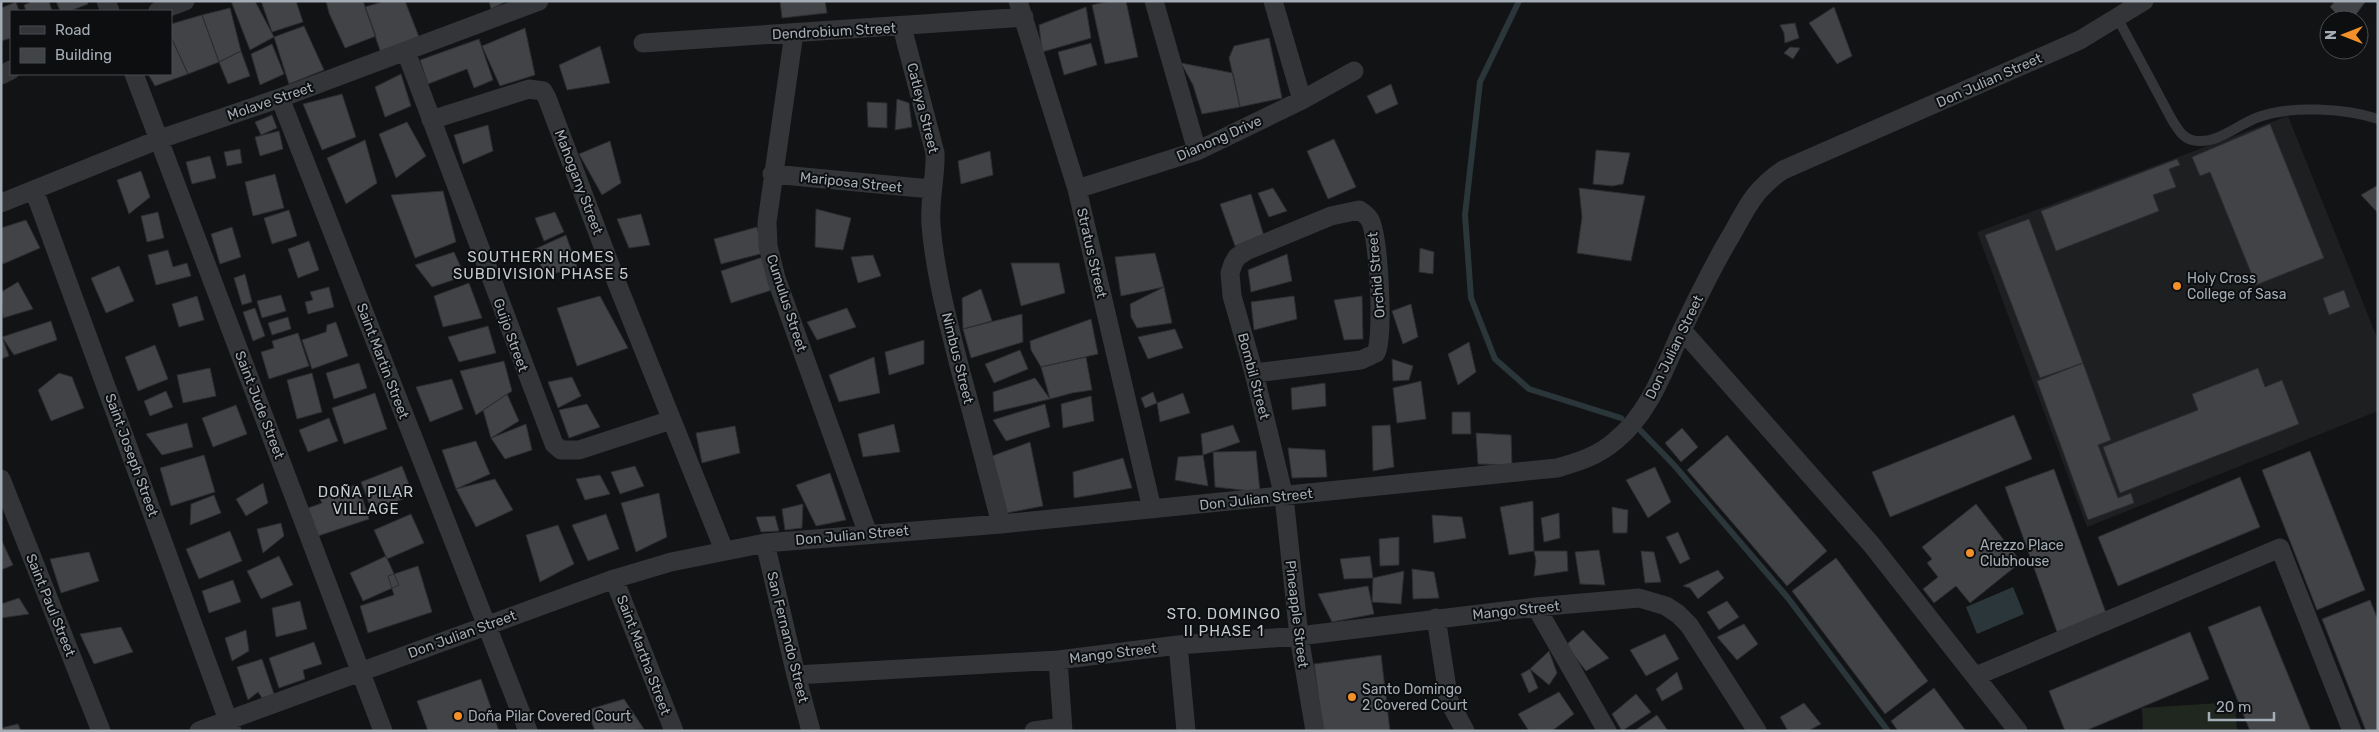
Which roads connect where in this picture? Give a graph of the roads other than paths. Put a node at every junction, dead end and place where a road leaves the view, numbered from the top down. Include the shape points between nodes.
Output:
1 (185, 1) edge
2 (539, 1) edge
3 (1154, 1) edge
4 (1274, 1) edge
5 (2144, 1) edge
6 (1021, 9) edge
7 (161, 10) edge
8 (2118, 19) junction
9 (902, 27) junction
10 (794, 33) junction
11 (643, 43) dead end
12 (406, 52) junction
13 (1354, 71) dead end
14 (134, 75) edge
15 (280, 98) junction
16 (1302, 100) junction
17 (2378, 119) edge
18 (431, 120) junction
19 (160, 139) junction
20 (1196, 151) junction
21 (772, 174) junction
22 (931, 189) junction
23 (1077, 189) junction
24 (34, 190) junction
25 (1, 203) edge
26 (1237, 257) joint
27 (1682, 330) junction
28 (1254, 373) junction
29 (671, 420) junction
30 (1, 479) edge
31 (1284, 497) junction
32 (1152, 509) junction
33 (1001, 524) junction
34 (868, 534) junction
35 (765, 542) junction
36 (724, 550) junction
37 (614, 579) junction
38 (1536, 607) junction
39 (1436, 618) junction
40 (486, 625) junction
41 (1299, 636) junction
42 (1178, 645) junction
43 (1058, 660) junction
44 (360, 671) junction
45 (796, 675) junction
46 (1976, 676) junction
47 (230, 726) edge
48 (1062, 729) edge
49 (101, 731) edge
50 (199, 731) edge
51 (383, 731) edge
52 (528, 731) edge
53 (674, 731) edge
54 (811, 731) edge
55 (1034, 731) edge
56 (1186, 731) edge
57 (1314, 731) edge
58 (1465, 731) edge
59 (1607, 731) edge
60 (1757, 731) edge
61 (2018, 731) edge
62 (2352, 731) edge

1 - 7 street
2 - 12 street, Molave Street
3 - 20 street
4 - 16 street
5 - 8 street, Don Julian Street
6 - 9 street, Dendrobium Street
6 - 23 street, Stratus Street
8 - 17 lane via 2171,118 2189,140 2201,142 2257,118 2284,111 2345,111
8 - 27 street, Don Julian Street via 2080,40 1783,170 1765,182 1726,243
9 - 10 street, Dendrobium Street
9 - 22 street, Catleya Street via 933,142 936,170
10 - 11 street, Dendrobium Street
10 - 21 street, Cumulus Street
12 - 15 street, Molave Street
12 - 18 street, Guijo Street
13 - 16 street, Dianong Drive
14 - 19 street, Saint Jude Street
15 - 19 street, Molave Street
15 - 40 street, Saint Martin Street
16 - 20 street, Dianong Drive
18 - 29 street, Mahogany Street via 529,89 543,91
18 - 29 street, Guijo Street via 554,444 561,450 579,450
19 - 24 street, Molave Street
19 - 44 street, Saint Jude Street
20 - 23 street, Dianong Drive
21 - 22 street, Mariposa Street
21 - 34 street, Cumulus Street via 767,222 768,246 776,278
22 - 33 street, Nimbus Street via 931,224 937,270
23 - 32 street, Stratus Street
24 - 25 street, Molave Street
24 - 47 street, Saint Joseph Street
26 - 28 street, Bombil Street via 1230,273 1232,296
26 - 28 street, Orchid Street via 1331,216 1359,210 1371,221 1374,235 1381,325 1376,353 1360,360
27 - 31 street, Don Julian Street via 1654,392 1639,416 1616,441 1592,458 1557,468
27 - 46 street via 1871,544
28 - 31 street, Bombil Street
29 - 36 street, Mahogany Street
30 - 49 street, Saint Paul Street
31 - 32 street, Don Julian Street
31 - 41 street, Pineapple Street
32 - 33 street, Don Julian Street
33 - 34 street, Don Julian Street
34 - 35 street, Don Julian Street
35 - 36 street, Don Julian Street
35 - 45 street, San Fernando Street
36 - 37 street, Don Julian Street
37 - 40 street, Don Julian Street
37 - 53 street, Saint Martha Street
38 - 39 street, Mango Street
38 - 59 street
38 - 60 street, Mango Street via 1639,598 1666,606 1689,626
39 - 41 street, Mango Street
39 - 58 street via 1449,701
40 - 44 street, Don Julian Street
40 - 52 street, Saint Martin Street
41 - 42 street, Mango Street
41 - 57 street, Pineapple Street
42 - 43 street, Mango Street
42 - 56 street
43 - 45 street, Mango Street
43 - 48 street
44 - 47 street, Don Julian Street
44 - 51 street, Saint Jude Street
45 - 54 street, San Fernando Street
46 - 61 street
46 - 62 street via 2280,548
47 - 50 street, Don Julian Street
48 - 55 street

